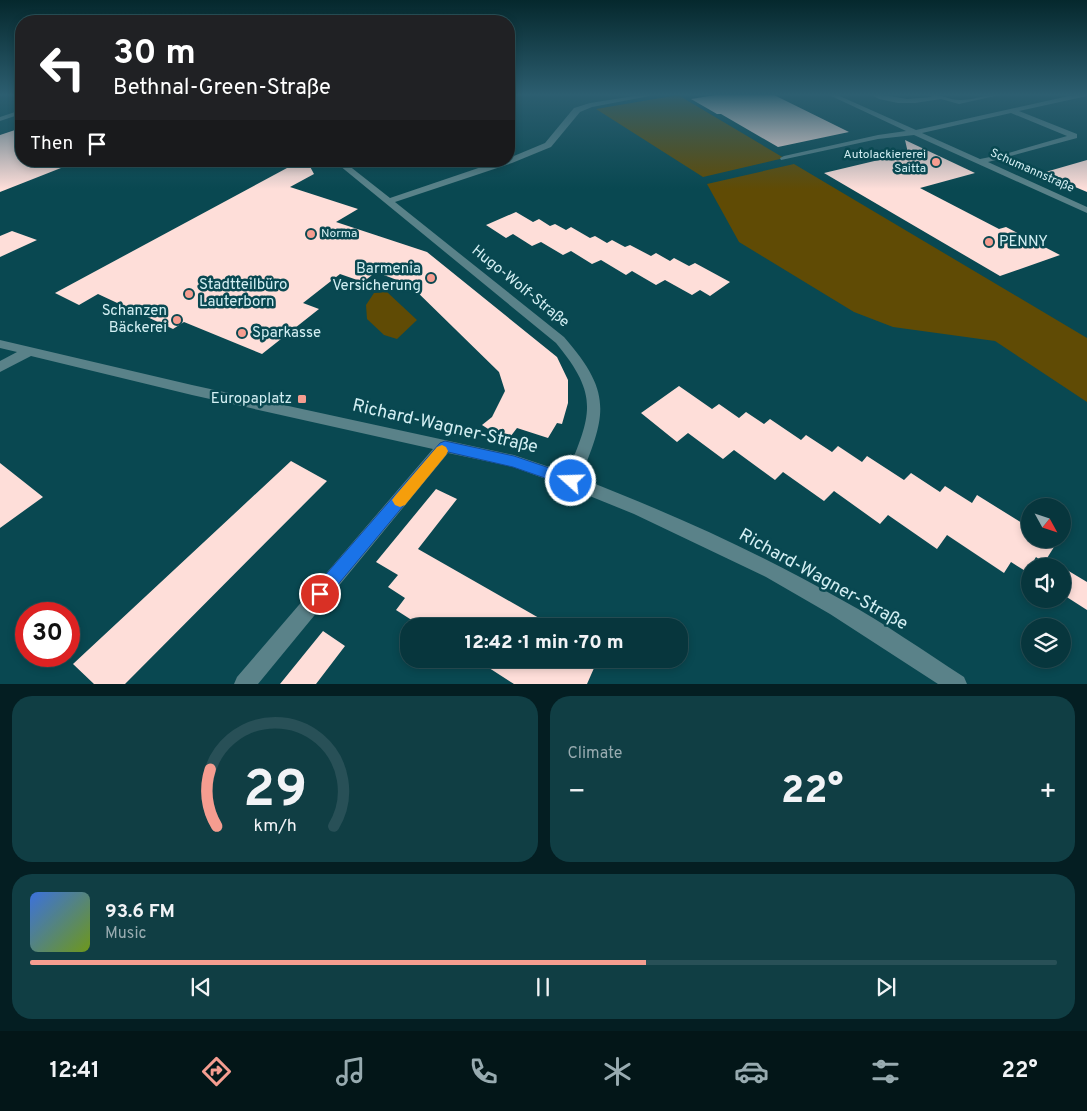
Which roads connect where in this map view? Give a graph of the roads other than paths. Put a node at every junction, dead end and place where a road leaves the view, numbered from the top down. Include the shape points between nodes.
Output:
1 (564, 126) edge
2 (902, 126) edge
3 (942, 126) edge
4 (1049, 126) edge
5 (916, 132) junction
6 (515, 158) edge
7 (784, 158) dead end
8 (980, 161) junction
9 (346, 167) edge
10 (490, 167) edge
11 (390, 201) junction
12 (1087, 210) edge
13 (0, 344) edge
14 (28, 351) junction
15 (0, 367) edge
16 (445, 446) junction
17 (571, 481) junction
18 (244, 684) edge
19 (957, 684) edge

1 - 6 street via 548,145
2 - 5 street, Schumannstraße
3 - 5 street
4 - 8 street via 1074,136
5 - 7 street
5 - 8 street, Schumannstraße
8 - 12 street, Schumannstraße
9 - 11 street, Hugo-Wolf-Straße
10 - 11 street
11 - 17 street, Hugo-Wolf-Straße via 560,340 580,363 594,398 594,425
13 - 14 street, Richard-Wagner-Straße
14 - 15 street
14 - 16 street, Richard-Wagner-Straße
16 - 17 street, Richard-Wagner-Straße via 514,461
16 - 18 street
17 - 19 street, Richard-Wagner-Straße via 663,519 772,571 837,607

